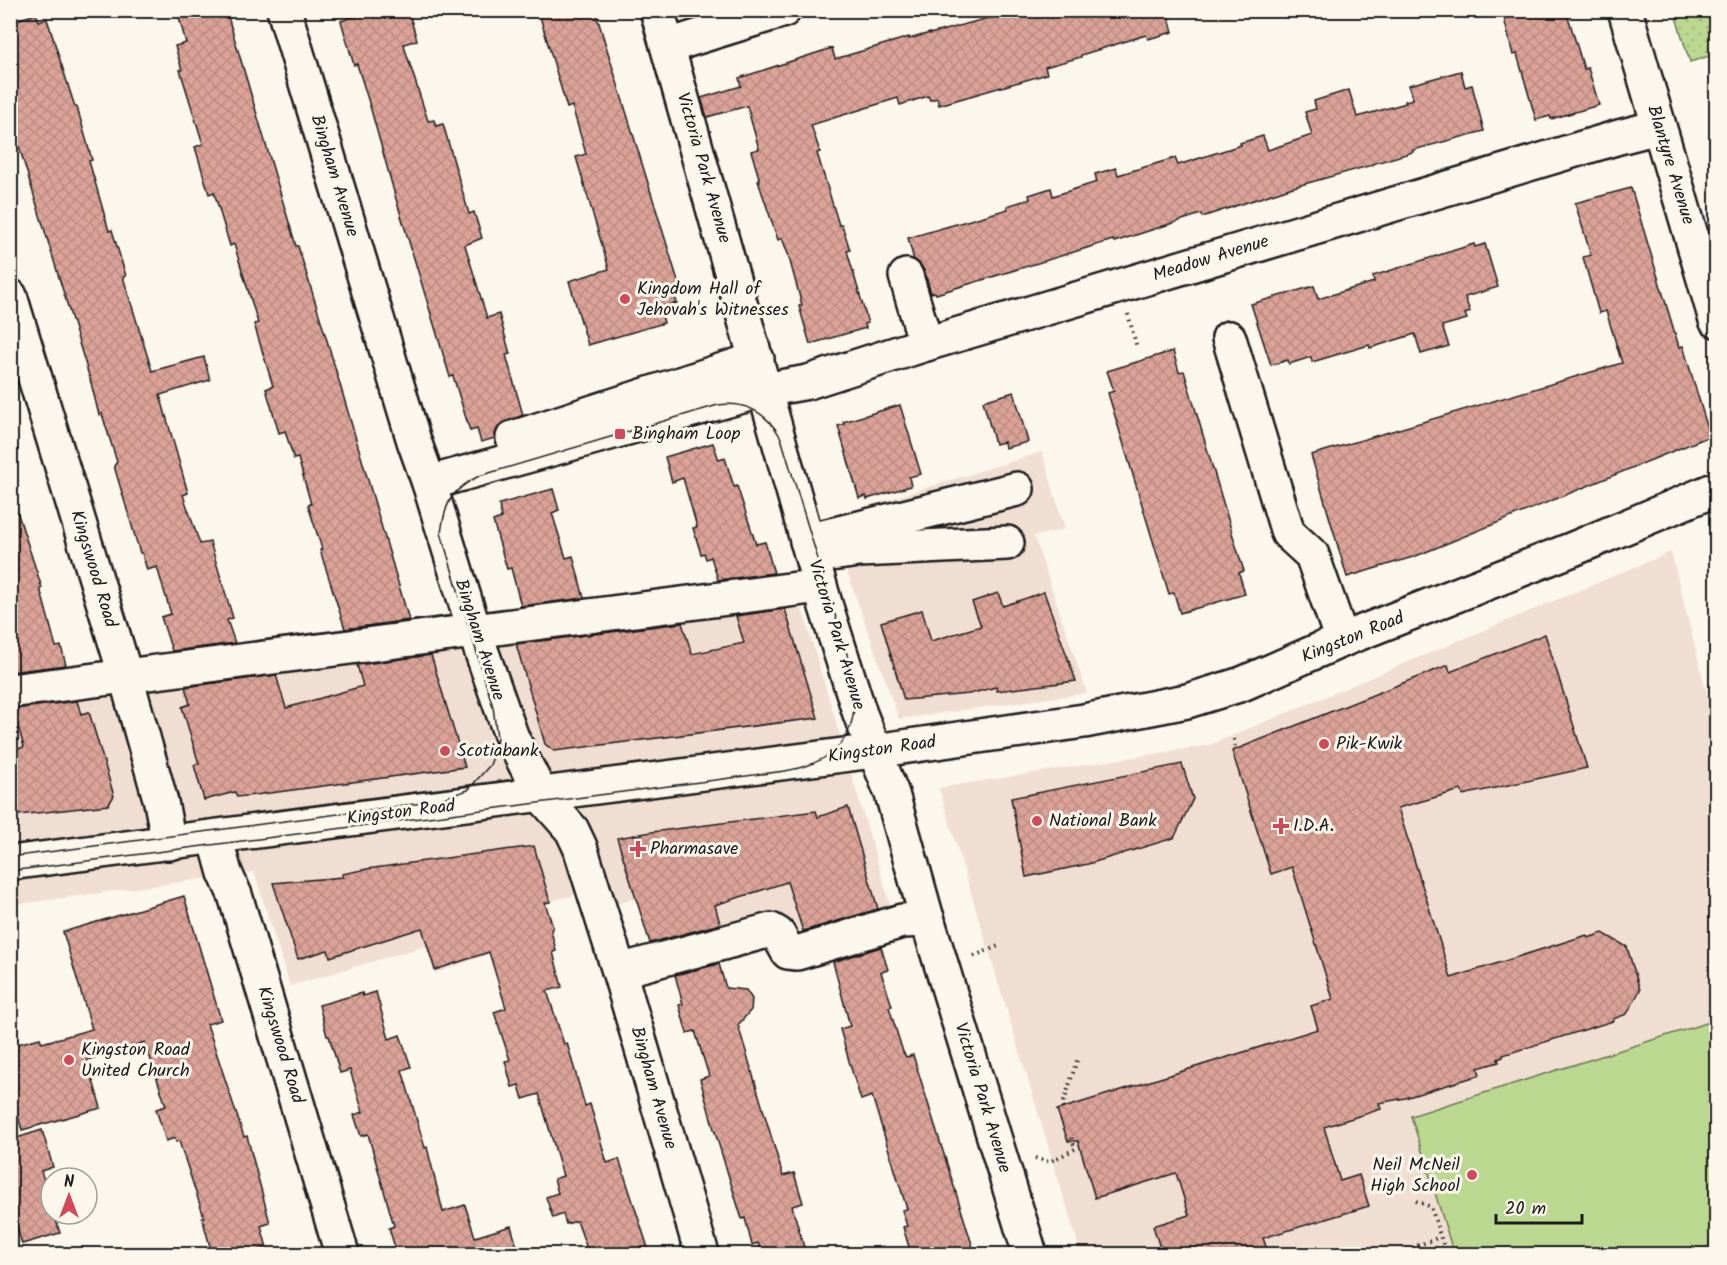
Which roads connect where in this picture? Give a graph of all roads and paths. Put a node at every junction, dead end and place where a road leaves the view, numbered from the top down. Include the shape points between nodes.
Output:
1 (284, 10) edge
2 (657, 10) edge
3 (784, 10) edge
4 (1624, 10) edge
5 (668, 46) junction
6 (1658, 127) junction
7 (906, 276) dead end
8 (10, 296) edge
9 (1126, 305) dead end
10 (1716, 320) edge
11 (1229, 338) dead end
12 (926, 344) junction
13 (1137, 348) dead end
14 (761, 375) junction
15 (426, 475) junction
16 (1017, 489) dead end
17 (1716, 489) edge
18 (1007, 543) dead end
19 (813, 562) junction
20 (474, 630) junction
21 (1342, 640) junction
22 (126, 677) junction
23 (10, 691) edge
24 (1234, 739) dead end
25 (1235, 750) dead end
26 (874, 751) junction
27 (541, 795) junction
28 (215, 837) junction
29 (169, 843) junction
30 (10, 863) edge
31 (928, 920) junction
32 (1001, 945) dead end
33 (974, 956) dead end
34 (620, 971) junction
35 (1077, 1060) dead end
36 (1065, 1108) dead end
37 (1072, 1138) dead end
38 (1035, 1158) dead end
39 (1416, 1201) dead end
40 (1440, 1237) junction
41 (1186, 1252) dead end
42 (342, 1254) edge
43 (702, 1254) edge
44 (1030, 1254) edge
45 (1176, 1254) edge
46 (1395, 1254) edge
47 (1446, 1254) edge

1 - 15 street, Bingham Avenue
2 - 5 street, Victoria Park Avenue
3 - 5 street
4 - 6 street, Blantyre Avenue
5 - 14 street, Victoria Park Avenue
6 - 10 street, Blantyre Avenue
6 - 12 street, Meadow Avenue
7 - 12 street
8 - 22 street, Kingswood Road
9 - 13 path
11 - 21 street via 1288,533 1312,555
12 - 14 street, Meadow Avenue via 808,382
14 - 15 street, Meadow Avenue
14 - 19 street, Victoria Park Avenue
15 - 20 street, Bingham Avenue
16 - 19 street
17 - 21 street, Kingston Road
18 - 19 street via 859,550
19 - 20 street
19 - 26 street, Victoria Park Avenue
20 - 22 street
20 - 27 street, Bingham Avenue via 512,738
21 - 26 street, Kingston Road via 1242,684 1187,701 1084,721
22 - 23 street
22 - 29 street, Kingswood Road
24 - 25 path
26 - 27 street, Kingston Road
26 - 31 street, Victoria Park Avenue via 892,794
27 - 28 street, Kingston Road
27 - 34 street, Bingham Avenue via 572,830 580,847
28 - 29 street, Kingston Road
28 - 42 street, Kingswood Road
29 - 30 street, Kingston Road
31 - 34 street via 902,921 797,953 788,952 771,930
31 - 44 street, Victoria Park Avenue
32 - 33 path
34 - 43 street, Bingham Avenue
35 - 36 path
37 - 38 path via 1075,1149 1049,1161
39 - 40 path via 1431,1207
40 - 46 path
40 - 47 path
41 - 45 path

